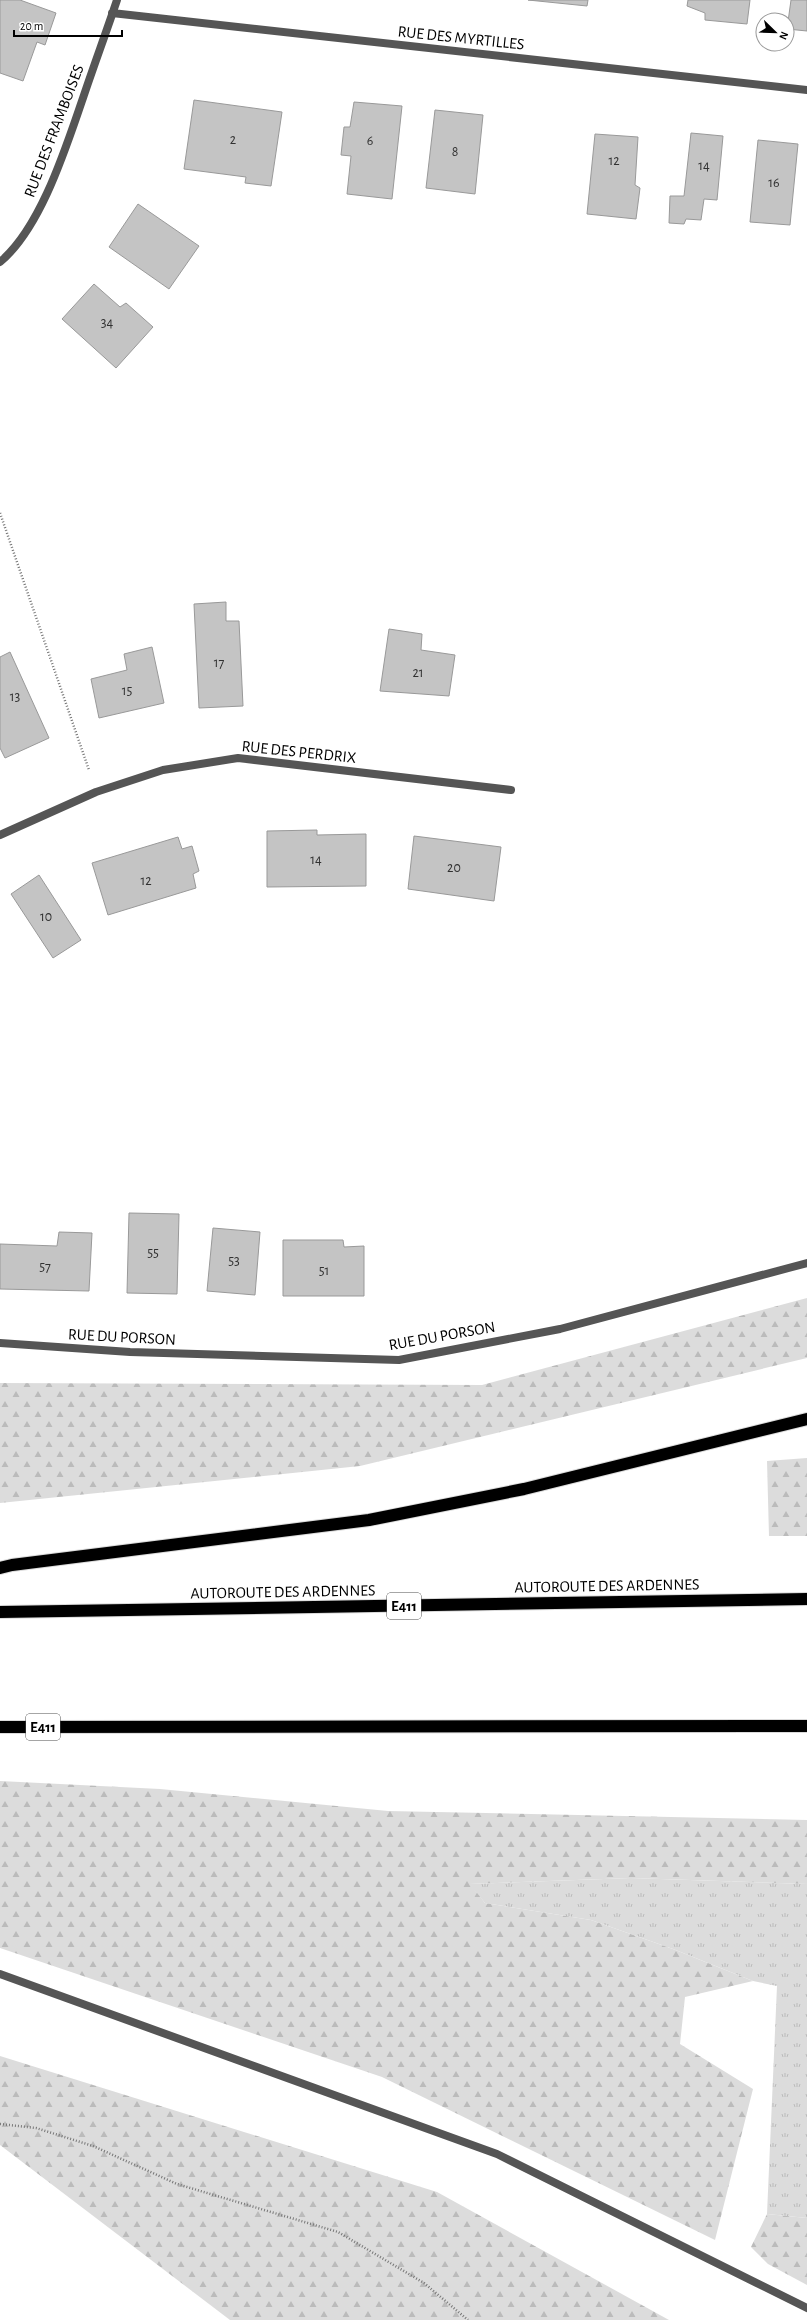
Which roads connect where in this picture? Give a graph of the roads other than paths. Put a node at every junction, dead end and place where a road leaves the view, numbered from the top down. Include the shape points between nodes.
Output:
1 (117, 0) edge
2 (112, 13) junction
3 (807, 90) edge
4 (0, 262) edge
5 (511, 790) dead end
6 (0, 834) edge
7 (807, 1263) edge
8 (0, 1343) edge
9 (807, 1419) edge
10 (0, 1568) edge
11 (807, 1599) edge
12 (0, 1612) edge
13 (807, 1726) edge
14 (0, 1727) edge
15 (0, 1974) edge
16 (807, 2308) edge

1 - 2 street, RUE DES FRAMBOISES
2 - 3 street, RUE DES MYRTILLES
2 - 4 street, RUE DES FRAMBOISES via 68,142 39,211 8,255
5 - 6 street, RUE DES PERDRIX via 238,758 163,770 96,792
7 - 8 street, RUE DU PORSON via 560,1329 399,1360 130,1352
9 - 10 highway via 524,1489 369,1520
11 - 12 highway, AUTOROUTE DES ARDENNES / E411
13 - 14 highway, E411
15 - 16 street via 497,2154

